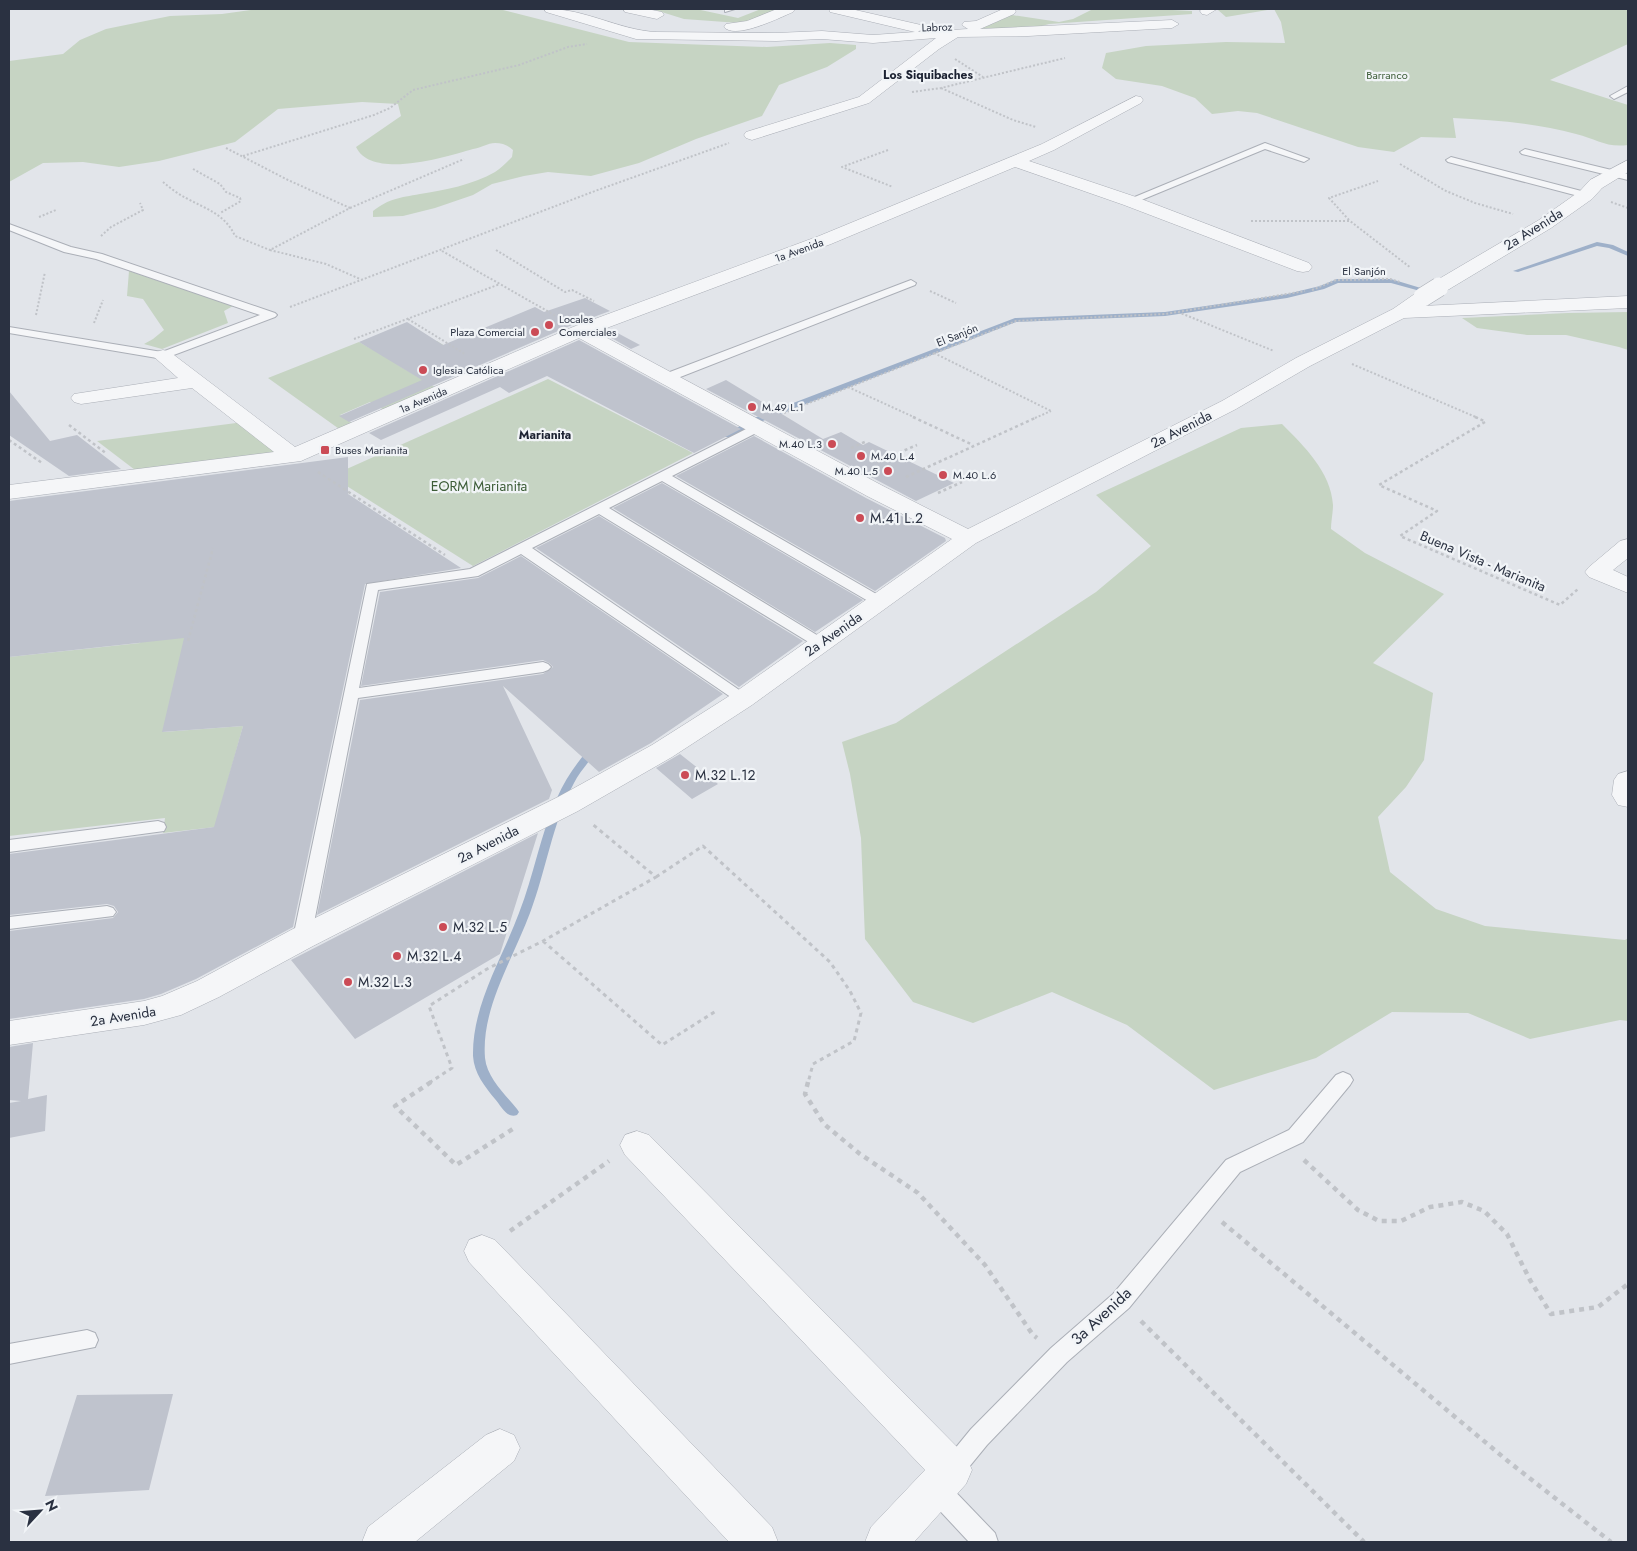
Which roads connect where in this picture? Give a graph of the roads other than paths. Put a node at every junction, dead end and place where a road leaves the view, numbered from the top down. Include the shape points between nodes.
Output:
1 (550, 9) edge
2 (630, 9) edge
3 (788, 9) edge
4 (835, 9) edge
5 (1009, 11) edge
6 (656, 15) dead end
7 (1068, 17) dead end
8 (1045, 18) dead end
9 (1172, 24) dead end
10 (720, 27) dead end
11 (954, 33) junction
12 (1628, 89) edge
13 (1614, 96) dead end
14 (1136, 100) dead end
15 (752, 135) road end
16 (1525, 152) dead end
17 (1304, 159) dead end
18 (1452, 160) dead end
19 (1014, 161) junction
20 (1624, 171) edge
21 (1586, 195) junction
22 (1130, 201) junction
23 (9, 227) edge
24 (1303, 267) dead end
25 (911, 283) road end
26 (1628, 302) edge
27 (1400, 312) junction
28 (9, 330) edge
29 (580, 331) junction
30 (163, 356) junction
31 (666, 378) junction
32 (196, 381) junction
33 (81, 398) dead end
34 (748, 423) junction
35 (293, 456) junction
36 (664, 476) junction
37 (9, 492) edge
38 (599, 508) junction
39 (968, 538) junction
40 (1628, 546) edge
41 (522, 548) junction
42 (473, 573) joint
43 (1628, 586) edge
44 (880, 602) junction
45 (820, 642) junction
46 (544, 667) dead end
47 (352, 694) junction
48 (743, 699) junction
49 (1628, 780) edge
50 (1628, 798) edge
51 (158, 827) dead end
52 (9, 846) edge
53 (107, 912) dead end
54 (9, 924) edge
55 (302, 938) junction
56 (9, 1033) edge
57 (1343, 1080) dead end
58 (637, 1146) road end
59 (482, 1251) road end
60 (87, 1340) dead end
61 (9, 1354) edge
62 (500, 1448) dead end
63 (944, 1479) junction
64 (383, 1542) edge
65 (757, 1542) edge
66 (886, 1542) edge
67 (986, 1542) edge

1 - 11 street via 636,35 835,35 873,39
2 - 6 street
3 - 10 street via 746,26
4 - 5 street, Labroz via 917,28 978,25
7 - 8 street
9 - 11 street
11 - 15 street via 864,100
12 - 13 lane
14 - 19 street, 1a Avenida
16 - 20 lane
17 - 22 lane via 1265,146
18 - 21 lane
19 - 22 street
19 - 29 street, 1a Avenida via 825,240
20 - 21 street, 2a Avenida via 1596,184
21 - 27 street, 2a Avenida
22 - 24 street
23 - 30 lane via 68,250 98,256 271,315
25 - 31 lane
26 - 27 street
27 - 39 street, 2a Avenida via 1229,405
28 - 30 lane
29 - 31 street
29 - 35 street, 1a Avenida
30 - 32 street
31 - 34 street
32 - 33 street
32 - 35 street
34 - 36 lane
34 - 39 street
35 - 37 street, 1a Avenida
36 - 38 lane
36 - 44 lane
38 - 41 lane
38 - 45 lane
39 - 44 street, 2a Avenida
40 - 43 street via 1597,572
41 - 42 lane
41 - 48 lane
42 - 47 lane via 372,587
44 - 45 street, 2a Avenida
45 - 48 street, 2a Avenida
46 - 47 lane
47 - 55 lane
48 - 55 street, 2a Avenida via 662,751 567,804
49 - 50 street
51 - 52 lane
53 - 54 lane
55 - 56 street, 2a Avenida via 208,989 158,1011
57 - 63 lane, 3a Avenida via 1296,1136 1233,1166 1121,1301 1059,1355 979,1437
58 - 63 street
59 - 65 street
60 - 61 lane
62 - 64 street
63 - 66 street, 3a Avenida
63 - 67 lane

